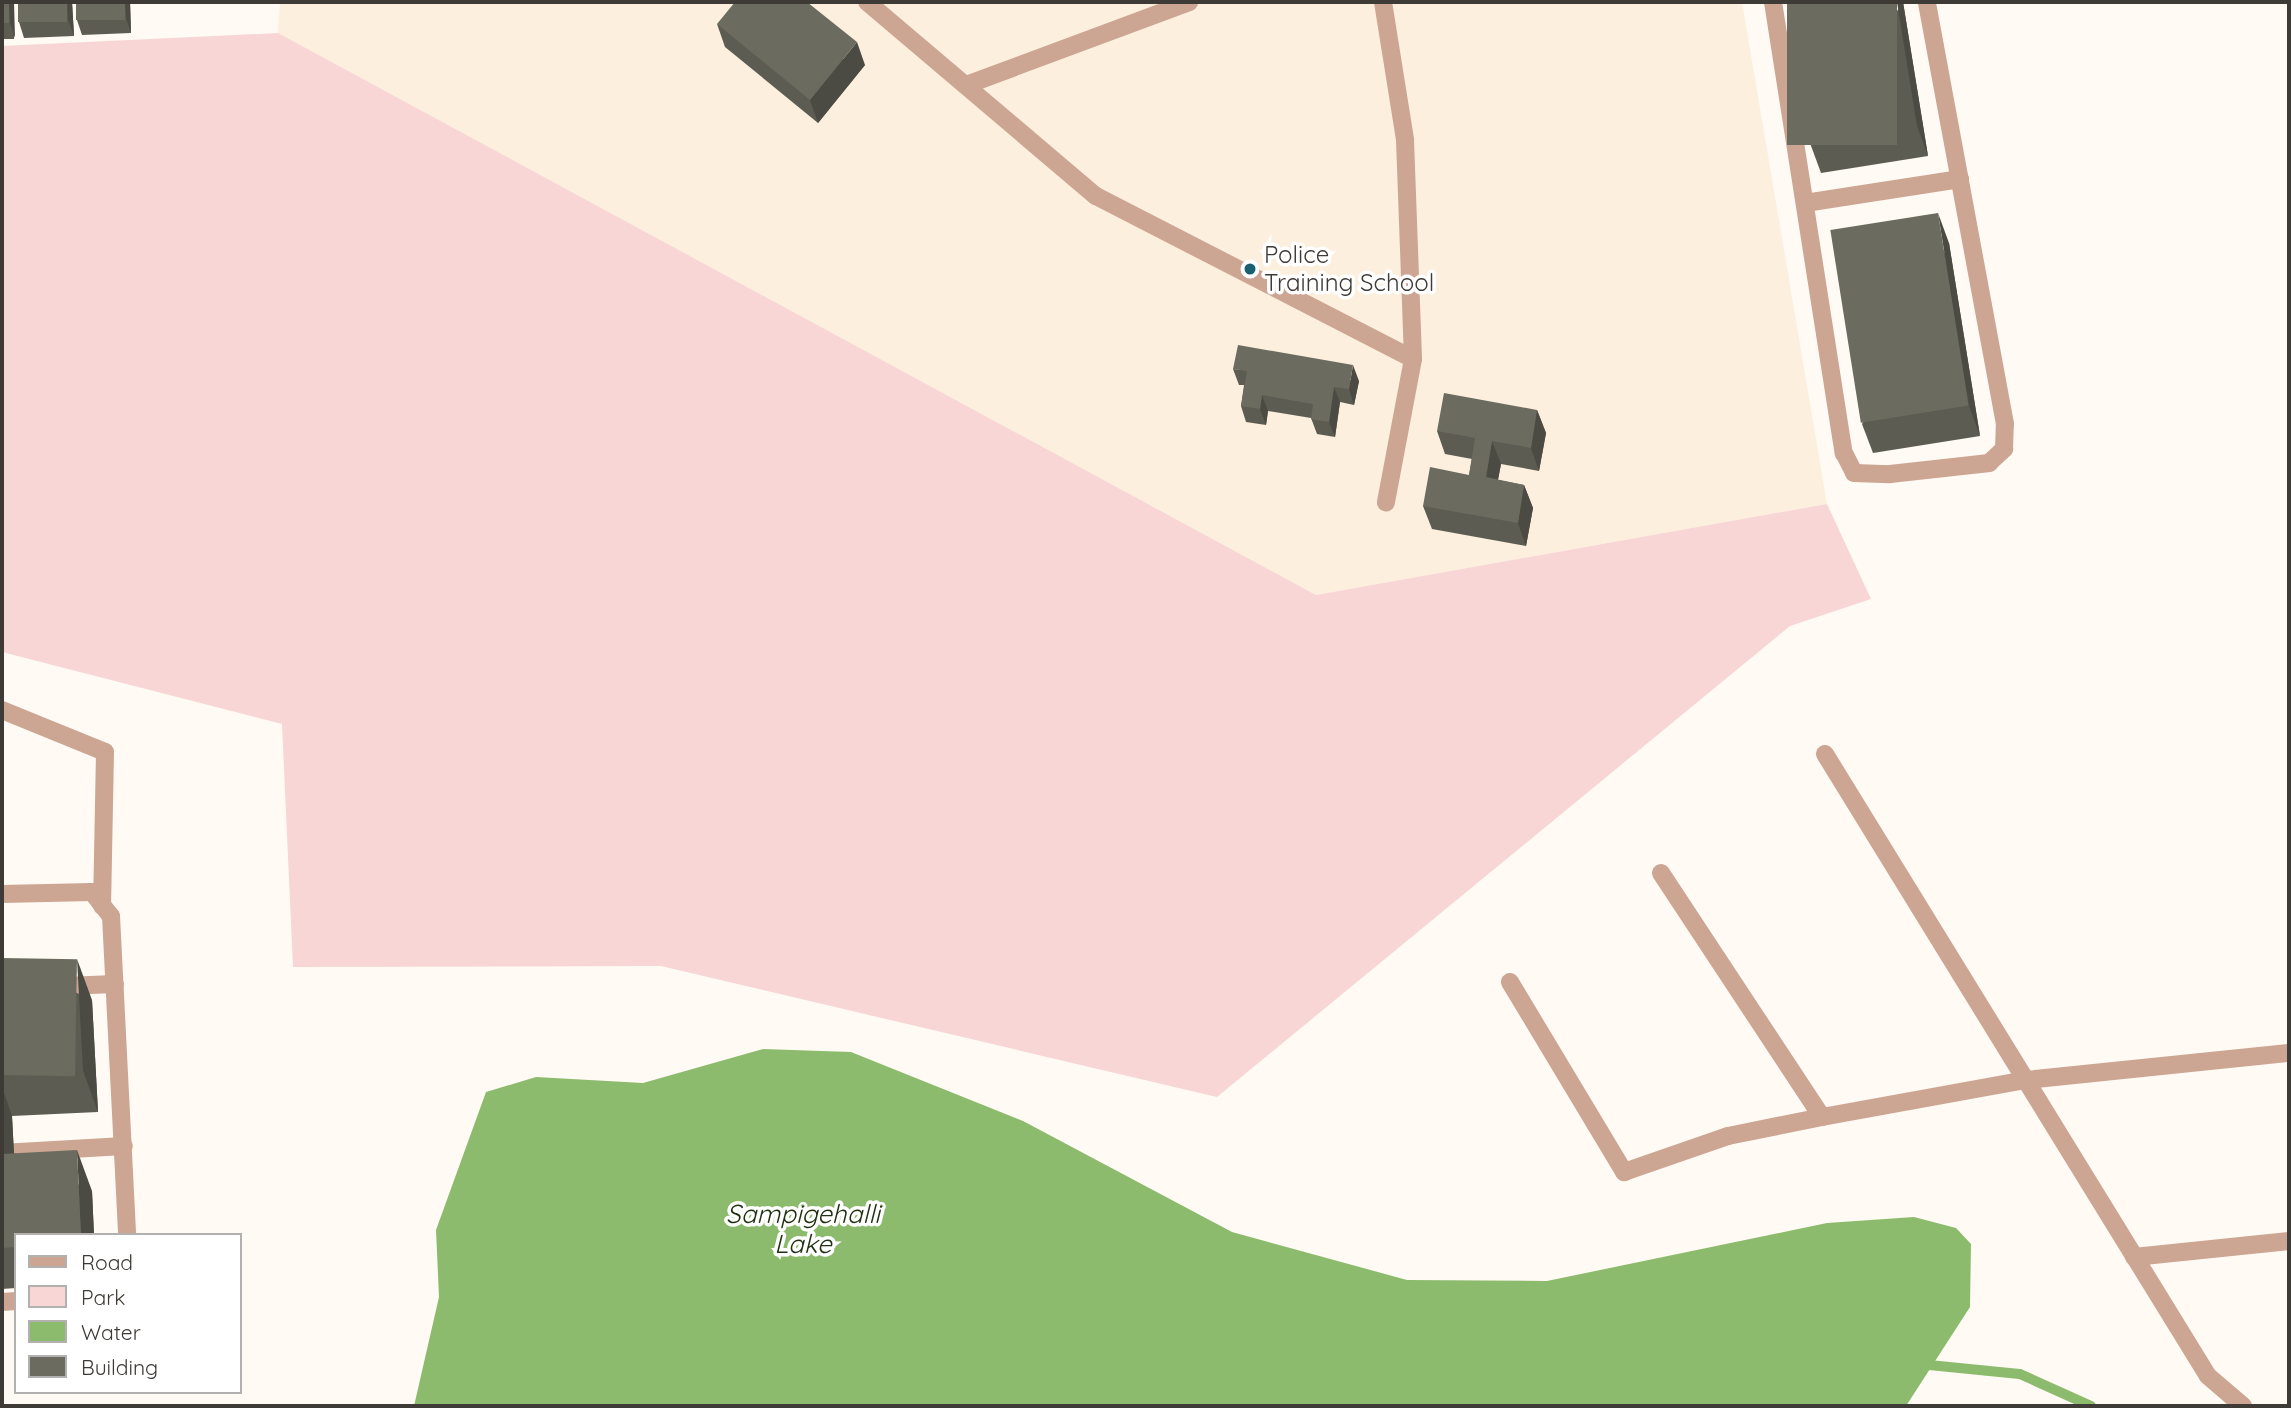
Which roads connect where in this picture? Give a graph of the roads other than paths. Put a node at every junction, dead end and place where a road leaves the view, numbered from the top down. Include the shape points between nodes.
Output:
1 (867, 2) edge
2 (1189, 2) edge
3 (1383, 2) edge
4 (1773, 2) edge
5 (1927, 2) edge
6 (970, 84) junction
7 (1960, 179) junction
8 (1805, 203) junction
9 (1413, 359) junction
10 (1386, 502) dead end
11 (2, 710) edge
12 (1825, 754) dead end
13 (1661, 873) dead end
14 (2, 894) edge
15 (103, 906) junction
16 (1510, 982) dead end
17 (115, 984) junction
18 (40, 986) edge
19 (2289, 1053) edge
20 (2026, 1080) junction
21 (1822, 1117) junction
22 (124, 1146) junction
23 (2, 1153) edge
24 (127, 1233) edge
25 (2289, 1241) edge
26 (2134, 1257) junction
27 (2243, 1406) edge

1 - 6 street
2 - 6 street
3 - 9 street via 1405,140
4 - 8 street
5 - 7 street
6 - 9 street via 1096,196
7 - 8 street
7 - 8 street via 2006,424 2004,449 1989,463 1854,473 1843,453
9 - 10 street
11 - 15 street via 105,752
12 - 20 street
13 - 21 street
14 - 15 street via 92,892
15 - 17 street via 111,916
16 - 21 street via 1624,1172 1728,1136
17 - 18 street
17 - 22 street
19 - 20 street
20 - 21 street
20 - 26 street
22 - 23 street
22 - 24 street
25 - 26 street
26 - 27 street via 2208,1377

